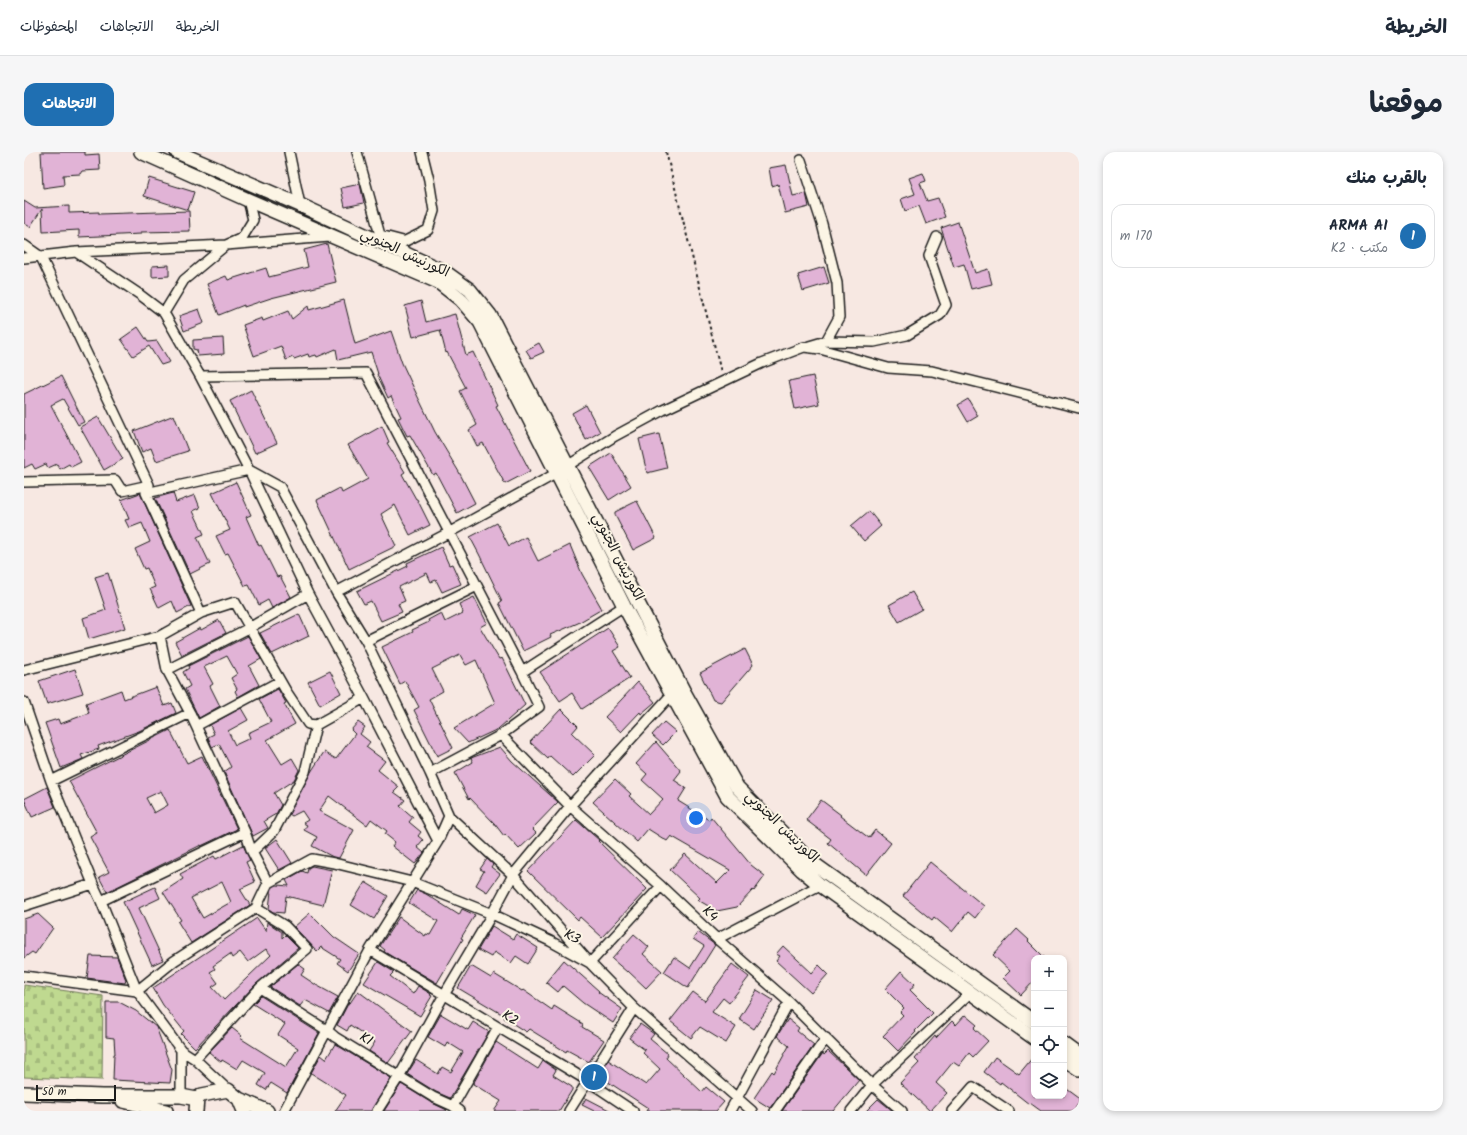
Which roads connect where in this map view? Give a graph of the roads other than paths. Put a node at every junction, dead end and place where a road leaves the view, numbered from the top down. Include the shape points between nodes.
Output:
1 (141, 152) edge
2 (177, 152) edge
3 (289, 152) edge
4 (357, 152) edge
5 (422, 152) edge
6 (801, 160) dead end
7 (248, 200) junction
8 (300, 206) junction
9 (332, 237) junction
10 (937, 237) dead end
11 (24, 245) edge
12 (226, 245) junction
13 (397, 245) junction
14 (76, 252) junction
15 (41, 257) junction
16 (24, 258) edge
17 (164, 313) junction
18 (826, 341) junction
19 (804, 347) junction
20 (200, 376) junction
21 (1079, 408) edge
22 (249, 470) junction
23 (562, 470) junction
24 (24, 482) edge
25 (148, 489) junction
26 (450, 532) junction
27 (477, 586) junction
28 (336, 592) junction
29 (308, 594) junction
30 (624, 606) junction
31 (201, 613) junction
32 (249, 628) junction
33 (160, 636) junction
34 (366, 641) junction
35 (24, 670) edge
36 (167, 670) junction
37 (522, 672) junction
38 (280, 681) junction
39 (672, 694) junction
40 (364, 698) junction
41 (24, 702) edge
42 (190, 713) junction
43 (316, 725) junction
44 (196, 726) junction
45 (501, 735) junction
46 (430, 773) junction
47 (51, 781) junction
48 (570, 806) junction
49 (450, 816) junction
50 (245, 832) junction
51 (438, 840) junction
52 (252, 852) junction
53 (513, 875) junction
54 (412, 882) junction
55 (268, 883) junction
56 (93, 884) junction
57 (820, 885) junction
58 (661, 886) junction
59 (101, 901) junction
60 (24, 906) edge
61 (256, 908) junction
62 (492, 914) junction
63 (717, 939) junction
64 (370, 950) junction
65 (590, 963) junction
66 (24, 976) edge
67 (260, 988) junction
68 (137, 991) junction
69 (970, 993) junction
70 (444, 995) junction
71 (789, 1002) junction
72 (634, 1008) junction
73 (1031, 1020) edge
74 (498, 1027) junction
75 (328, 1031) junction
76 (1031, 1036) edge
77 (826, 1038) junction
78 (1067, 1046) edge
79 (181, 1050) junction
80 (1079, 1055) edge
81 (195, 1059) junction
82 (1067, 1061) edge
83 (1079, 1069) edge
84 (400, 1076) junction
85 (588, 1081) junction
86 (872, 1085) junction
87 (228, 1090) junction
88 (24, 1093) edge
89 (102, 1096) junction
90 (181, 1096) junction
91 (736, 1098) junction
92 (196, 1105) edge
93 (242, 1105) edge
94 (457, 1109) edge
95 (166, 1111) edge
96 (267, 1111) edge
97 (284, 1111) edge
98 (377, 1111) edge
99 (569, 1111) edge
100 (634, 1111) edge
101 (730, 1111) edge
102 (752, 1111) edge
103 (775, 1111) edge
104 (851, 1111) edge
105 (902, 1111) edge
106 (952, 1111) edge
107 (1009, 1111) edge

1 - 7 main road, الكورنيش الجنوبي
2 - 8 main road, الكورنيش الجنوبي
3 - 8 street
4 - 13 street via 380,234
5 - 13 street via 434,211 428,230
6 - 18 street via 822,224 837,283 839,316
7 - 9 main road, الكورنيش الجنوبي
7 - 12 street via 253,220 242,238
8 - 13 main road, الكورنيش الجنوبي
9 - 12 street
9 - 23 main road, الكورنيش الجنوبي via 438,282 462,300 480,322
10 - 18 street via 929,256 946,305 940,315 907,336 874,342
11 - 15 street
12 - 14 street
12 - 17 street via 184,280
13 - 23 main road, الكورنيش الجنوبي via 445,272 470,290 486,310 494,322
14 - 15 street
14 - 17 street
15 - 16 street
15 - 25 street
17 - 20 street
18 - 19 street
19 - 21 street via 888,368 932,371
19 - 23 street via 762,363 663,410 622,432
20 - 22 street
20 - 26 street via 366,373
22 - 25 street
22 - 28 street via 280,486
22 - 29 street
23 - 26 street
23 - 30 main road, الكورنيش الجنوبي
23 - 73 main road, الكورنيش الجنوبي via 737,787 810,861
24 - 25 street via 115,480 122,491
25 - 31 street
26 - 27 street
26 - 28 street
27 - 34 street
27 - 37 street
28 - 34 street
29 - 32 street
29 - 40 street
30 - 37 street
30 - 39 main road, الكورنيش الجنوبي
31 - 32 street via 235,602
31 - 33 street
32 - 36 street
32 - 38 street
33 - 35 street
33 - 36 street
34 - 46 street
36 - 42 street
37 - 45 street via 539,707
38 - 43 street via 308,724
38 - 44 street
39 - 48 street
39 - 57 main road, الكورنيش الجنوبي via 727,796
40 - 43 street
40 - 51 street
41 - 47 street
42 - 44 street
42 - 47 street
43 - 52 street via 305,772 274,831
44 - 50 street
45 - 46 street
45 - 48 street, K4
46 - 49 street
47 - 56 street
48 - 53 street
48 - 58 street, K4
49 - 51 street
49 - 53 street
50 - 52 street
50 - 59 street
51 - 54 street
52 - 55 street
53 - 62 street
53 - 65 street
54 - 55 street, K3 via 312,859
54 - 62 street, K3
54 - 64 street
55 - 61 street
56 - 59 street
56 - 60 street
57 - 63 street
57 - 69 main road, الكورنيش الجنوبي
58 - 63 street, K4
58 - 65 street
59 - 68 street
61 - 67 street via 285,926 307,949
61 - 68 street via 174,961
62 - 65 street, K3
62 - 70 street
63 - 71 street, K4
64 - 70 street, K2
64 - 75 street
65 - 72 street, K3
66 - 68 street
67 - 75 street, K1
67 - 81 street
68 - 79 street
69 - 76 main road, الكورنيش الجنوبي
69 - 86 street
70 - 74 street, K2
70 - 84 street
71 - 77 street, K4
71 - 91 street
72 - 85 street
72 - 91 street, K3
74 - 85 street, K2
74 - 94 street
75 - 84 street, K1
75 - 97 street
77 - 86 street, K4
77 - 103 street
78 - 80 main road
79 - 81 street
79 - 90 street
81 - 87 street
82 - 83 main road
84 - 94 street, K1
84 - 98 street
85 - 99 street
85 - 100 street, K2
86 - 104 street
86 - 105 street, K4
87 - 92 main road via 202,1095
87 - 93 main road
88 - 89 main road
89 - 90 main road
89 - 95 main road
90 - 92 main road
91 - 101 street
91 - 102 street, K3
93 - 96 main road
106 - 107 street via 973,1087

